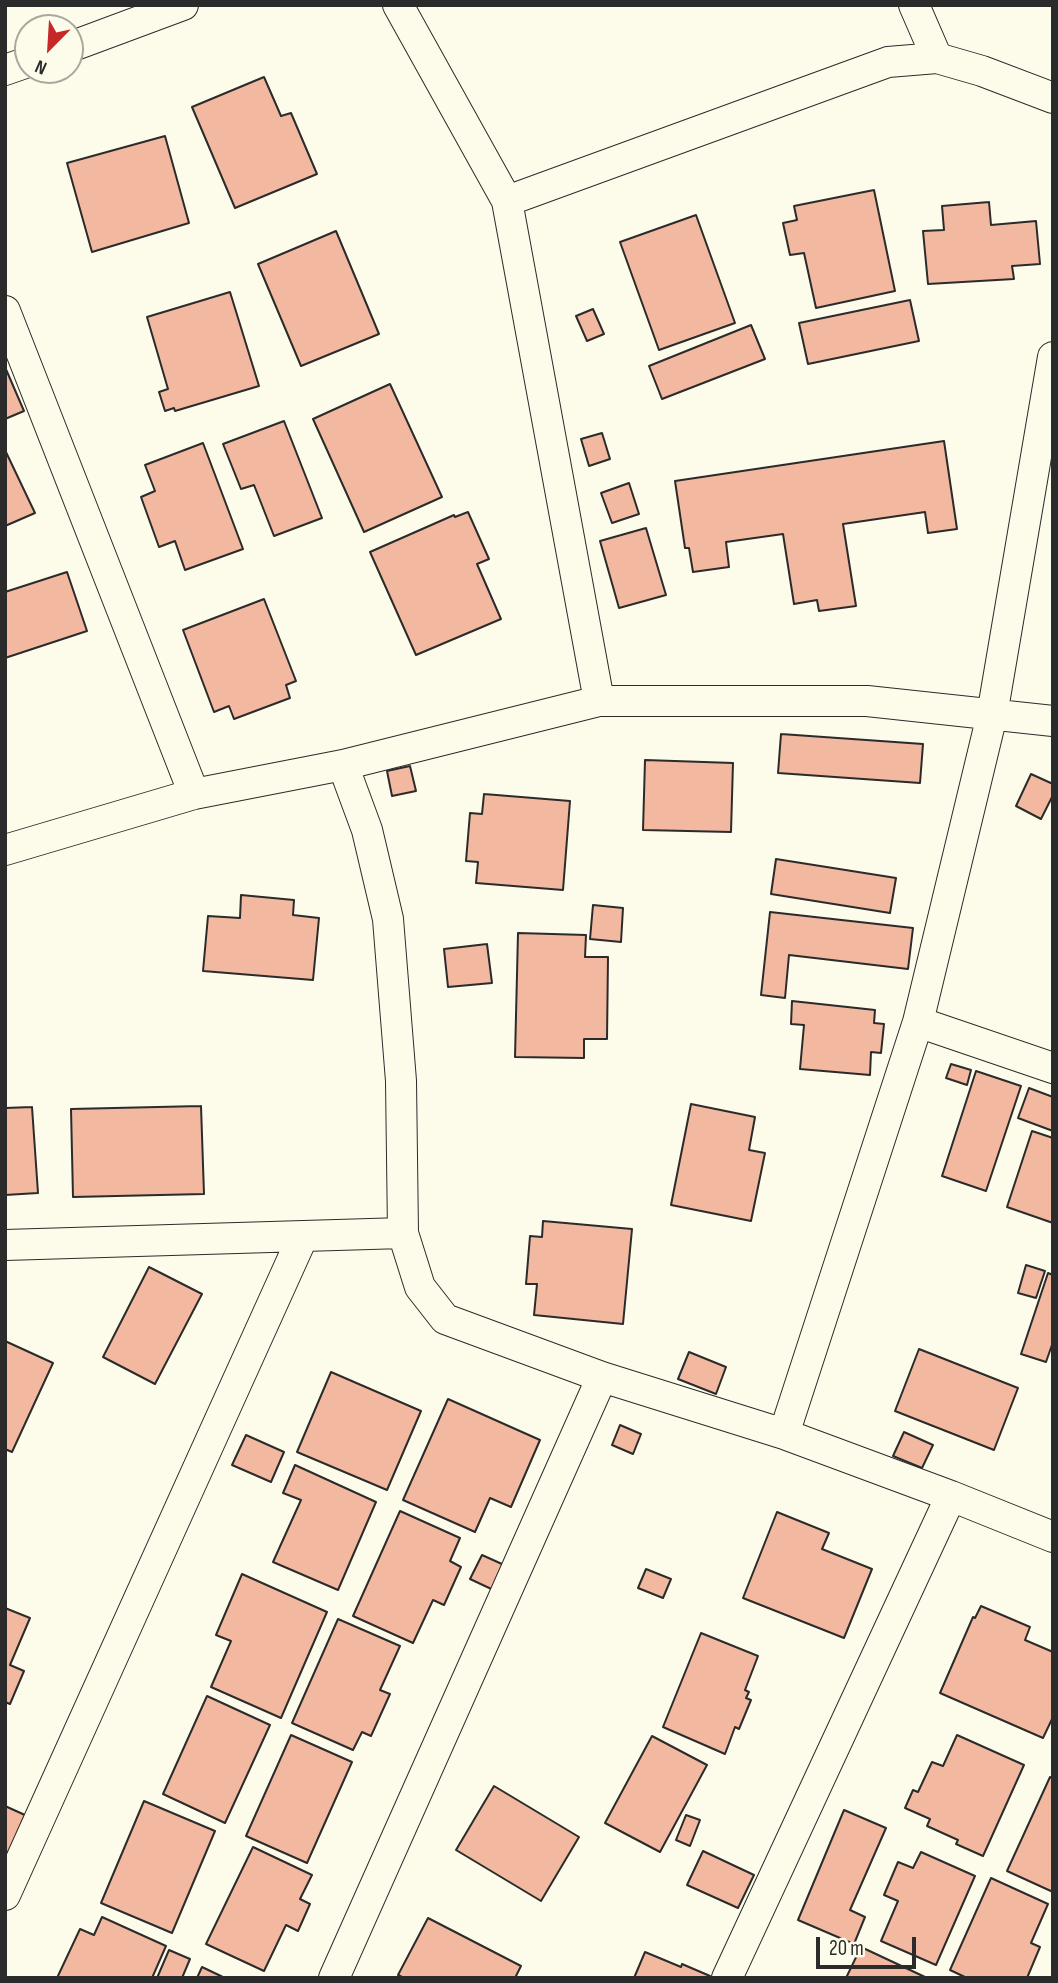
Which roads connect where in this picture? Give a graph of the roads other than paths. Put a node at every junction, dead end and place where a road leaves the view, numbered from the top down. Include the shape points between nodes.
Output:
1 (183, 5) edge
2 (398, 5) edge
3 (914, 5) edge
4 (84, 42) edge
5 (937, 58) junction
6 (1053, 98) edge
7 (507, 201) junction
8 (5, 311) edge
9 (1053, 357) edge
10 (598, 701) junction
11 (992, 715) junction
12 (1053, 721) edge
13 (343, 765) junction
14 (194, 794) junction
15 (5, 850) edge
16 (918, 1022) junction
17 (1053, 1068) edge
18 (403, 1233) junction
19 (303, 1236) junction
20 (5, 1245) edge
21 (602, 1377) junction
22 (784, 1434) junction
23 (951, 1496) junction
24 (1053, 1537) edge
25 (5, 1895) edge
26 (334, 1978) edge
27 (727, 1978) edge

1 - 4 street
2 - 7 street
3 - 5 street
5 - 6 street
5 - 7 street via 888,62
7 - 10 street
8 - 14 street
9 - 11 street
10 - 11 street via 867,701
10 - 13 street
11 - 12 street
11 - 16 street
13 - 14 street
13 - 18 street via 367,830 388,919 401,1081
14 - 15 street
16 - 17 street
16 - 22 street
18 - 19 street
18 - 21 street via 419,1286 445,1319
19 - 20 street
19 - 25 street
21 - 22 street
21 - 26 street
22 - 23 street
23 - 24 street
23 - 27 street

